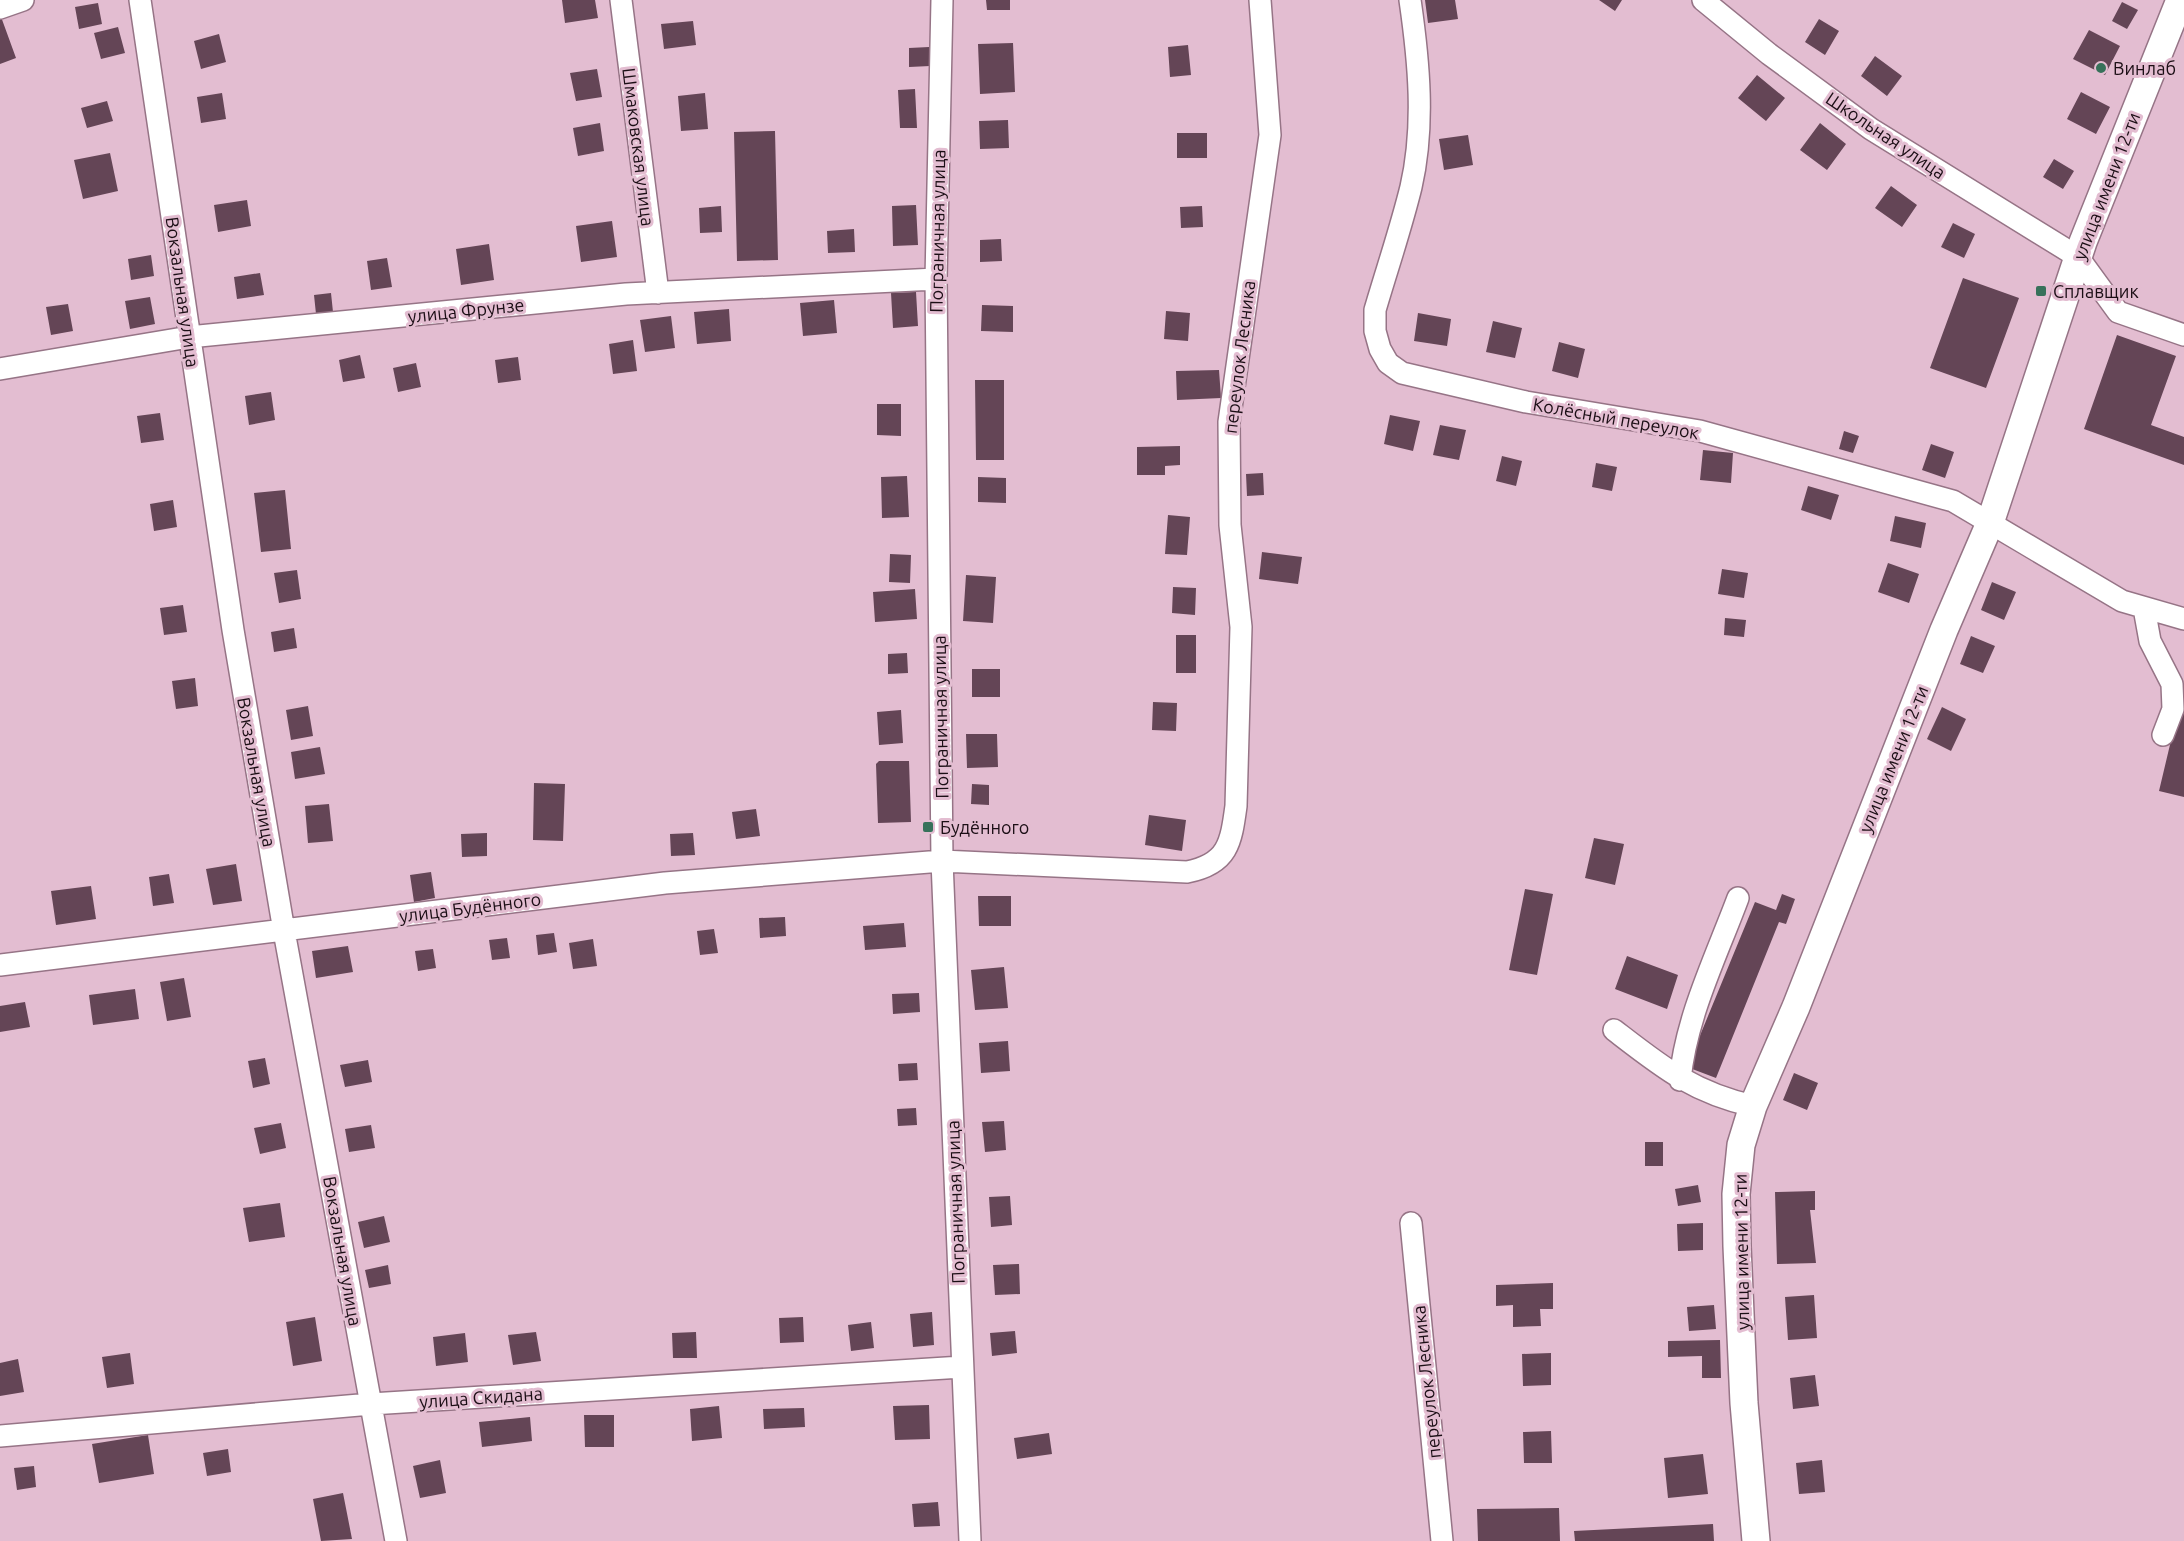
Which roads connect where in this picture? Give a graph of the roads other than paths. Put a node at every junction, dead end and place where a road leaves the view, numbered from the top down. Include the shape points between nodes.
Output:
1 (23, 0) edge
2 (140, 0) edge
3 (621, 0) edge
4 (942, 0) edge
5 (1260, 0) edge
6 (1410, 0) edge
7 (1703, 0) edge
8 (2180, 0) edge
9 (0, 8) edge
10 (2078, 257) junction
11 (936, 279) junction
12 (658, 293) junction
13 (2184, 335) edge
14 (189, 337) junction
15 (0, 369) edge
16 (1990, 523) junction
17 (2144, 608) junction
18 (2184, 619) edge
19 (2163, 735) dead end
20 (1222, 856) joint
21 (942, 861) junction
22 (1738, 898) dead end
23 (284, 931) junction
24 (0, 965) edge
25 (1614, 1030) dead end
26 (1680, 1080) junction
27 (1753, 1106) junction
28 (1411, 1223) dead end
29 (962, 1367) junction
30 (372, 1404) junction
31 (0, 1436) edge
32 (396, 1541) edge
33 (970, 1541) edge
34 (1442, 1541) edge
35 (1756, 1541) edge

1 - 9 street
2 - 14 street, Вокзальная улица
3 - 12 street, Шмаковская улица
4 - 11 street, Пограничная улица
5 - 20 street, переулок Лесника via 1269,135 1229,422 1230,525 1241,627 1236,806 1232,834
6 - 16 street, Колёсный переулок via 1419,61 1419,137 1411,186 1375,310 1380,349 1388,363 1402,373 1436,383 1701,431 1953,501
7 - 10 street, Школьная улица via 1871,129
8 - 10 main road, улица имени 12-ти
10 - 13 street via 2118,312
10 - 16 main road, улица имени 12-ти
11 - 12 street, улица Фрунзе
11 - 21 street, Пограничная улица
12 - 14 street, улица Фрунзе
14 - 15 street, улица Фрунзе
14 - 23 street, Вокзальная улица
16 - 17 street, Колёсный переулок via 2122,601
16 - 27 main road, улица имени 12-ти
17 - 18 street, Колёсный переулок
17 - 19 street via 2150,641 2172,684 2173,709
20 - 21 street, улица Будённого via 1203,868 1187,872
21 - 23 street, улица Будённого via 665,883
21 - 29 street, Пограничная улица
22 - 26 street via 1691,1024
23 - 24 street, улица Будённого
23 - 30 street, Вокзальная улица
25 - 26 street
26 - 27 street via 1718,1098
27 - 35 main road, улица имени 12-ти via 1742,1145 1736,1194 1744,1403
28 - 34 street, переулок Лесника
29 - 30 street, улица Скидана
29 - 33 street, Пограничная улица
30 - 31 street, улица Скидана
30 - 32 street, Вокзальная улица

